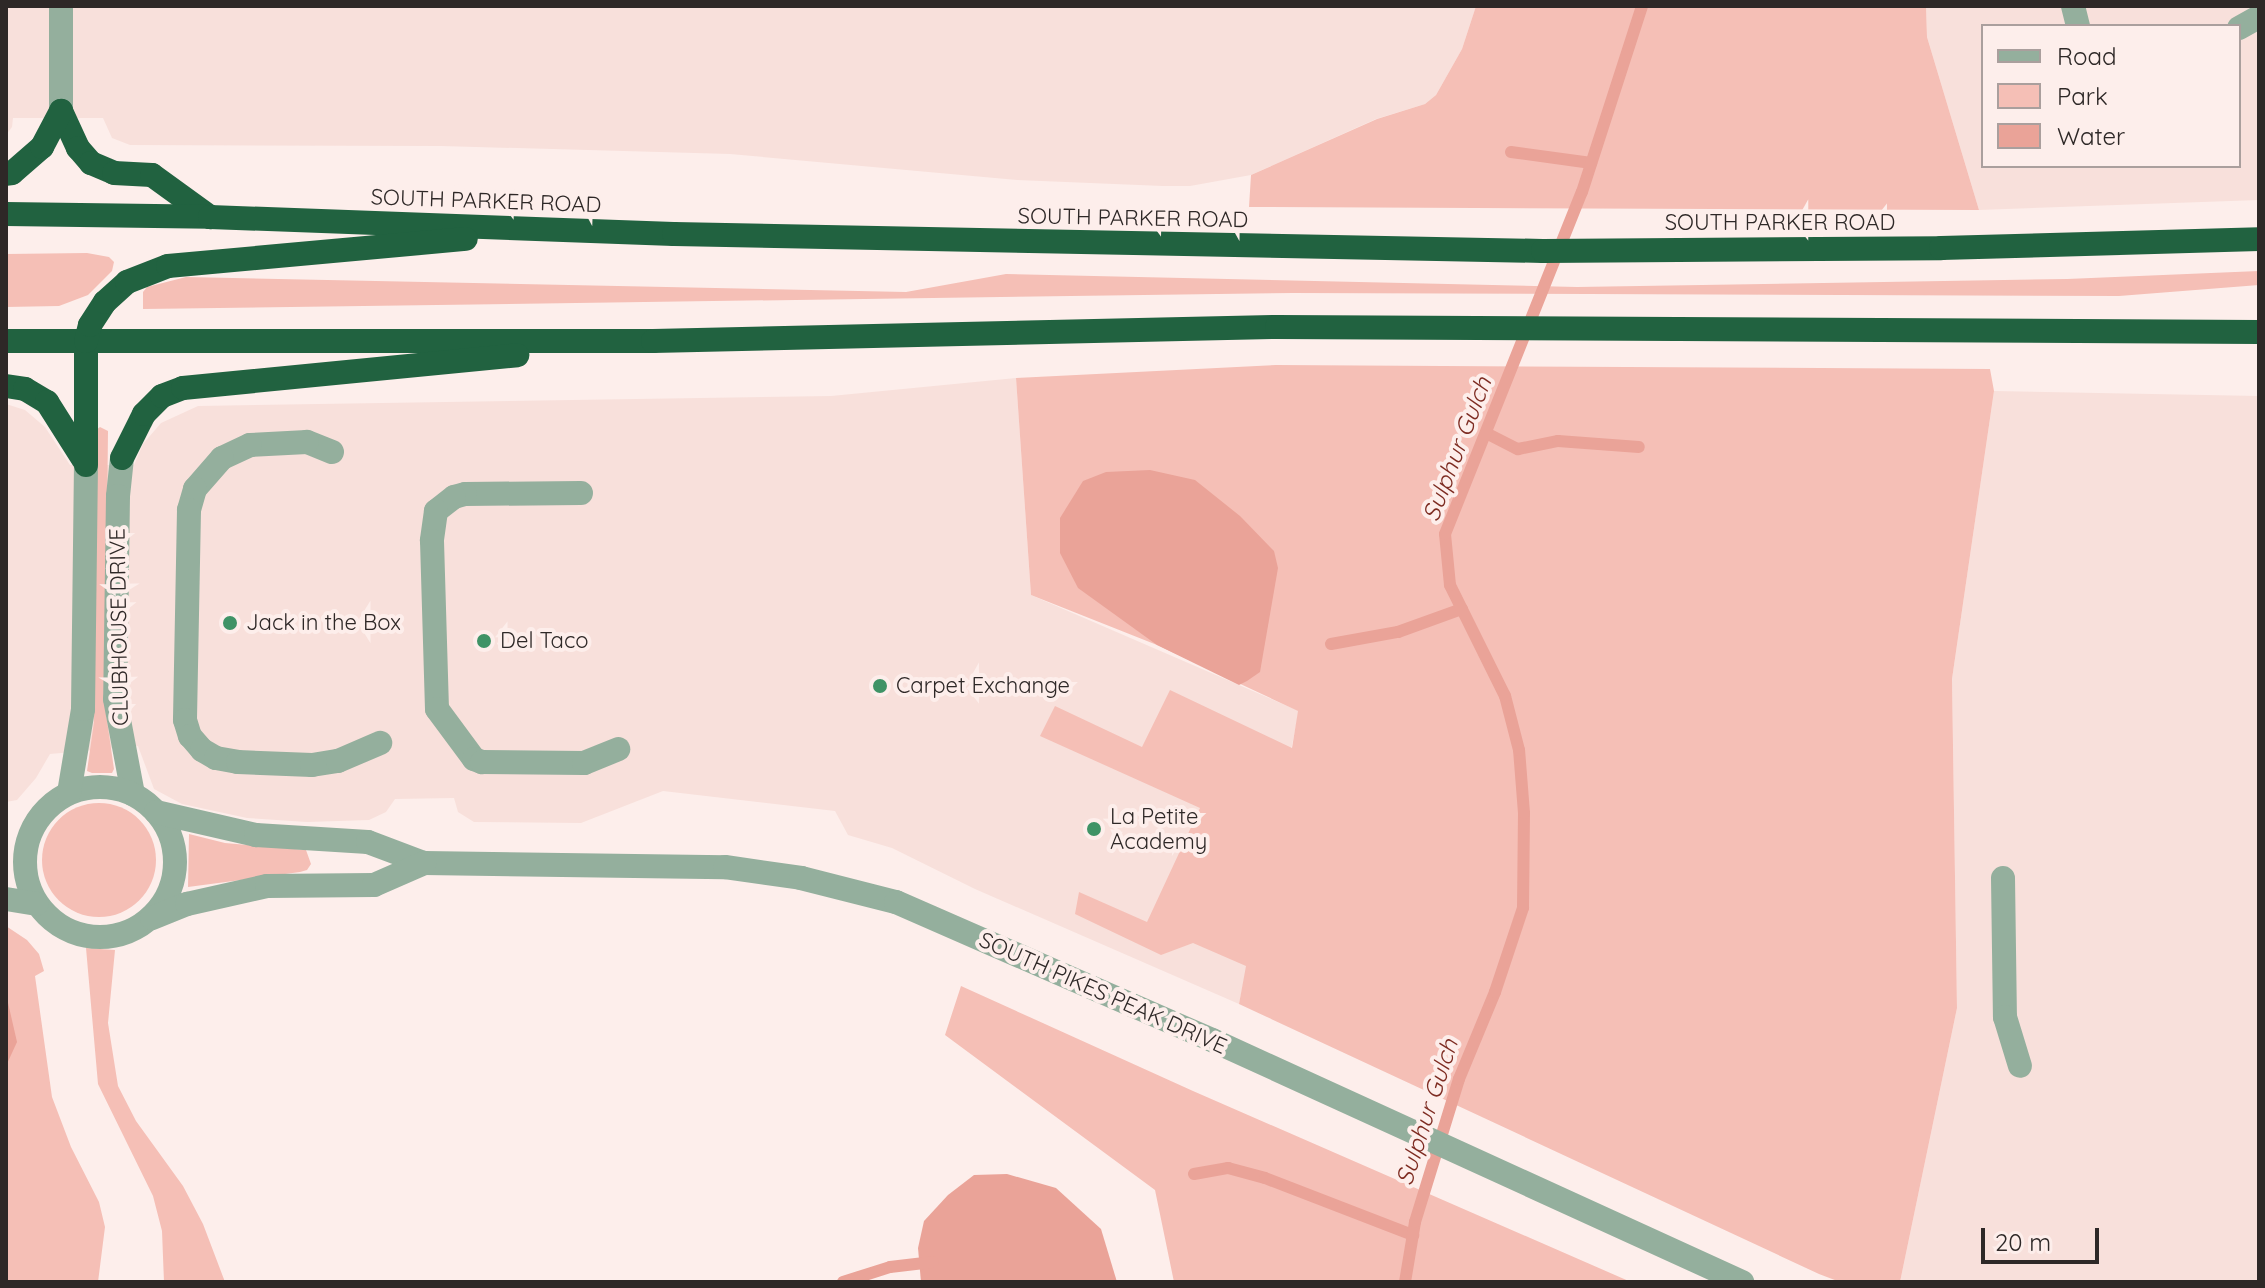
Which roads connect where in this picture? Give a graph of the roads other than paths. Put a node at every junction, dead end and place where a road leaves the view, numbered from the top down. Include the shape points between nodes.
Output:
1 (61, 6) edge
2 (2259, 17) edge
3 (2241, 27) edge
4 (61, 111) junction
5 (6, 174) edge
6 (6, 214) edge
7 (210, 217) junction
8 (564, 231) junction
9 (2259, 239) edge
10 (2259, 332) edge
11 (6, 341) edge
12 (86, 341) junction
13 (653, 341) junction
14 (6, 386) edge
15 (332, 452) dead end
16 (122, 458) joint
17 (86, 465) junction
18 (581, 493) dead end
19 (380, 743) dead end
20 (618, 749) dead end
21 (69, 793) junction
22 (133, 794) junction
23 (156, 812) junction
24 (36, 821) junction
25 (6, 840) edge
26 (424, 863) junction
27 (2003, 878) dead end
28 (6, 899) edge
29 (37, 904) junction
30 (148, 919) junction
31 (2020, 1066) dead end
32 (1742, 1282) edge

1 - 4 street
2 - 3 street
4 - 5 highway via 42,147
4 - 7 highway via 91,163 114,173 152,175
6 - 7 highway, SOUTH PARKER ROAD
7 - 8 highway, SOUTH PARKER ROAD
8 - 9 highway, SOUTH PARKER ROAD via 1543,251
8 - 12 highway via 168,266 127,282 105,302
10 - 13 highway via 1277,327
11 - 12 highway
12 - 13 highway
12 - 17 highway
13 - 16 highway via 183,388 162,396 144,414
14 - 17 highway via 25,389 47,402
15 - 19 street via 307,442 250,445 222,458 195,489 189,510 185,720 202,750 238,762 312,765 338,761
16 - 22 street, CLUBHOUSE DRIVE via 115,699
17 - 21 street, CLUBHOUSE DRIVE via 83,709
18 - 20 street via 465,494 436,511 432,541 437,709 474,759 482,762 584,763
21 - 22 street via 101,787
21 - 24 street
22 - 23 street
23 - 26 street, SOUTH PIKES PEAK DRIVE via 256,835 368,842
23 - 30 street via 171,838 175,868 166,896
24 - 25 street
24 - 29 street via 24,863
26 - 30 street, SOUTH PIKES PEAK DRIVE via 374,885 267,886 187,904
26 - 32 street, SOUTH PIKES PEAK DRIVE via 725,867 801,878 896,902
27 - 31 street via 2005,1017
28 - 29 street
29 - 30 street via 55,922 92,937 132,930

